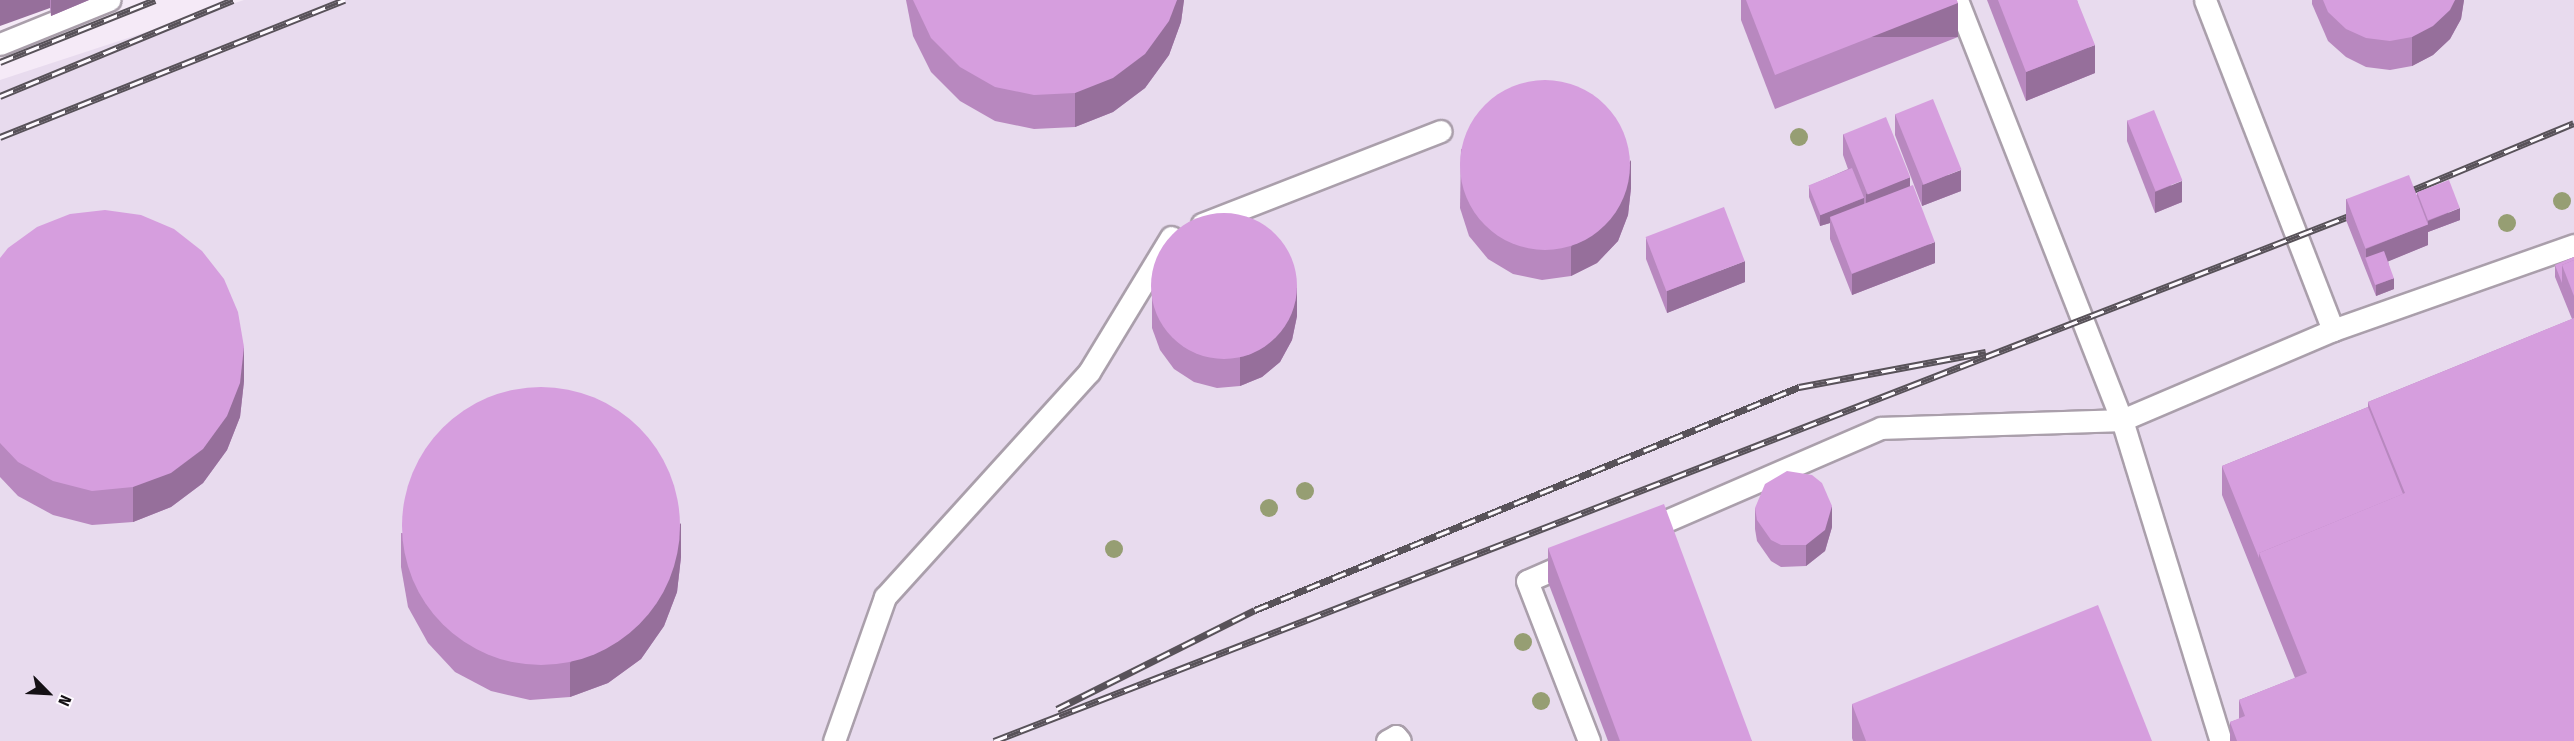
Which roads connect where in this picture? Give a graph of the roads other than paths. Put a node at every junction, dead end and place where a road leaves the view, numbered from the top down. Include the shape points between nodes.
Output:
1 (109, 0) edge
2 (1957, 0) edge
3 (2205, 0) edge
4 (0, 44) edge
5 (1440, 131) dead end
6 (2574, 245) edge
7 (2333, 330) junction
8 (2122, 420) junction
9 (1623, 539) edge
10 (1591, 553) edge
11 (834, 741) edge
12 (1387, 741) edge
13 (1400, 741) edge
14 (1589, 741) edge
15 (2221, 741) edge

1 - 4 lane
2 - 8 lane
3 - 7 lane
5 - 11 lane via 1172,235 1089,372 885,597
6 - 7 lane
7 - 8 lane
8 - 9 lane via 1881,428
8 - 15 lane
10 - 14 lane via 1527,581
12 - 13 lane via 1396,736

